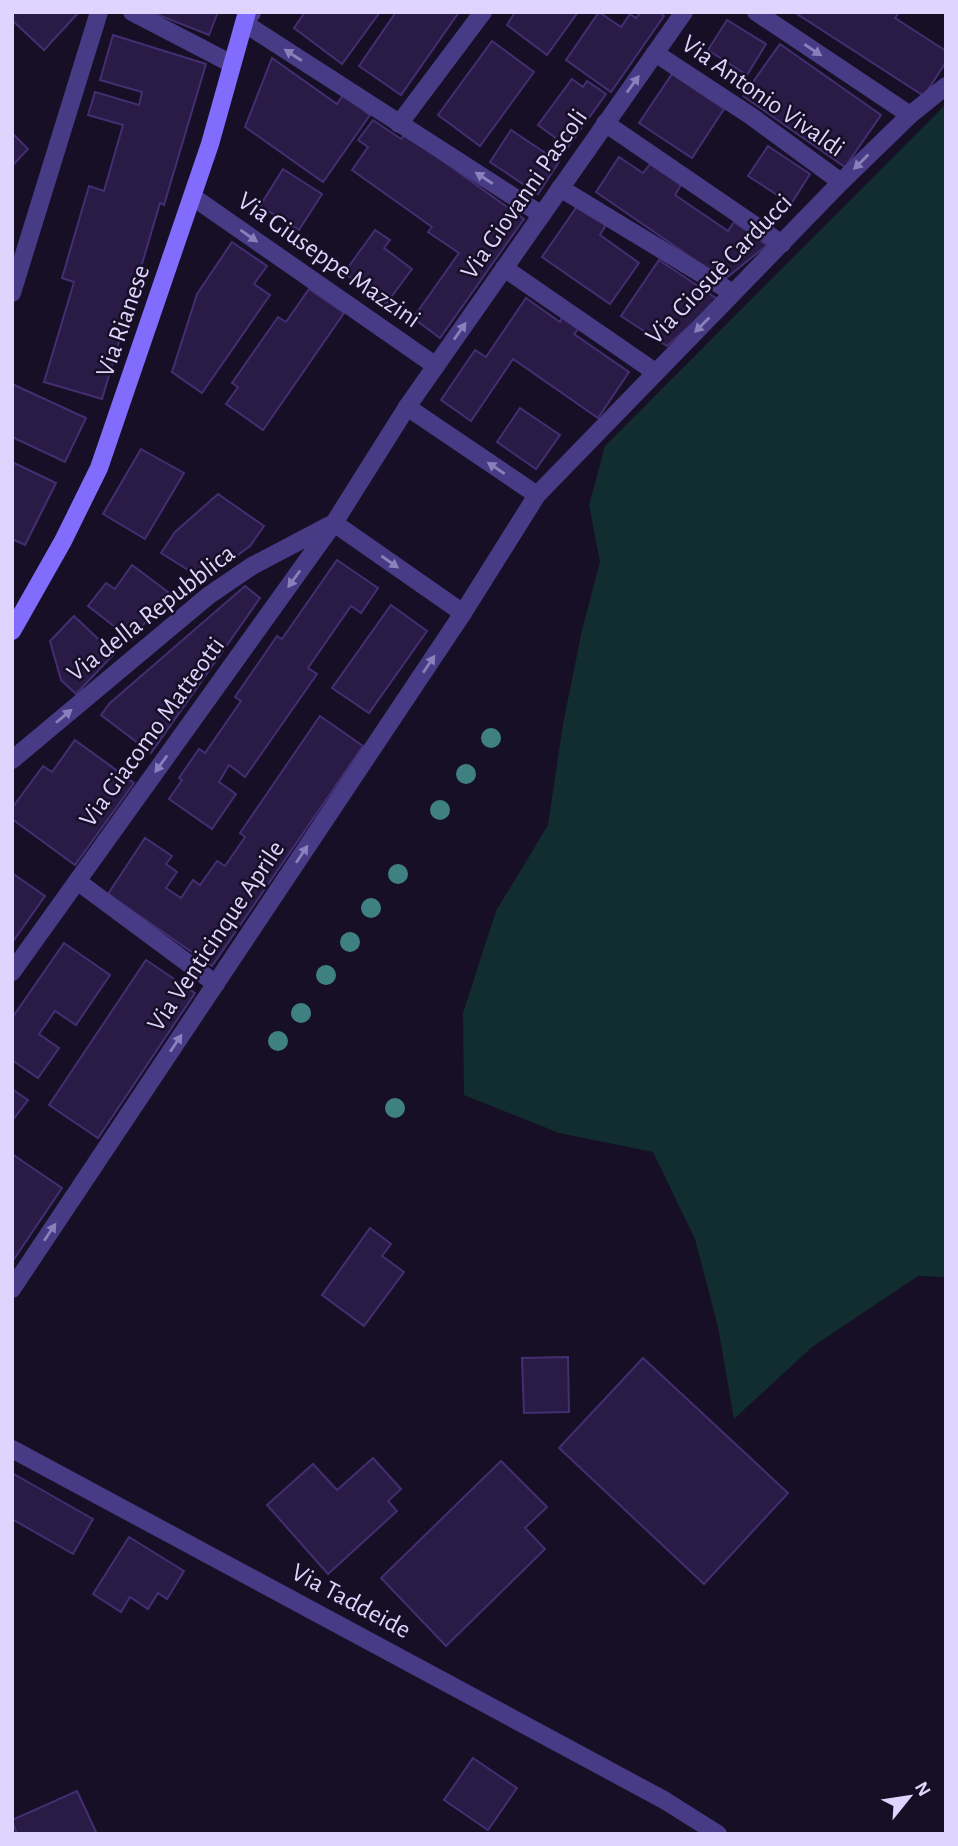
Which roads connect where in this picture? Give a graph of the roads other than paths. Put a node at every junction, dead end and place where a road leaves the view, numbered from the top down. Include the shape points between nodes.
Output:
1 (99, 12) edge
2 (132, 12) edge
3 (483, 12) edge
4 (684, 12) edge
5 (756, 12) edge
6 (248, 16) edge
7 (655, 54) junction
8 (232, 64) junction
9 (946, 86) edge
10 (910, 115) junction
11 (605, 123) junction
12 (398, 124) junction
13 (841, 182) junction
14 (561, 188) junction
15 (193, 197) junction
16 (542, 215) junction
17 (782, 244) junction
18 (505, 268) junction
19 (16, 274) edge
20 (12, 293) edge
21 (733, 293) junction
22 (436, 366) junction
23 (655, 372) junction
24 (407, 407) junction
25 (537, 495) junction
26 (334, 523) junction
27 (463, 613) junction
28 (12, 631) edge
29 (12, 760) edge
30 (77, 881) junction
31 (12, 972) edge
32 (216, 984) junction
33 (12, 1289) edge
34 (12, 1449) edge
35 (718, 1834) edge

1 - 19 street
2 - 8 street
3 - 12 street
4 - 7 street, Via Giovanni Pascoli
5 -> 10 street
6 - 8 main road, Via Rianese
12 -> 6 street
11 -> 7 street, Via Giovanni Pascoli
7 - 13 street, Via Antonio Vivaldi
8 - 15 main road, Via Rianese
9 - 10 street, Via Giosuè Carducci
10 -> 13 street, Via Giosuè Carducci
11 - 14 street, Via Giovanni Pascoli
11 - 17 street
16 -> 12 street
13 - 17 street, Via Giosuè Carducci
14 - 16 street, Via Giovanni Pascoli
14 - 21 street
15 -> 22 street, Via Giuseppe Mazzini
15 - 28 main road, Via Rianese via 89,493
16 - 18 street, Via Giovanni Pascoli
17 - 21 street, Via Giosuè Carducci
22 -> 18 street, Via Giovanni Pascoli
18 - 23 street
19 - 20 street
21 -> 23 street, Via Giosuè Carducci
22 - 24 street, Via Giovanni Pascoli
23 - 25 street, Via Giosuè Carducci
25 -> 24 street
24 - 26 street, Via Giacomo Matteotti
25 - 27 street, Via Giosuè Carducci
26 -> 27 street
29 -> 26 street, Via della Repubblica via 208,596 251,566
26 -> 30 street, Via Giacomo Matteotti
32 -> 27 street, Via Venticinque Aprile
30 - 31 street, Via Giacomo Matteotti
30 - 32 street
33 -> 32 street, Via Venticinque Aprile
34 - 35 street, Via Taddeide via 664,1800

